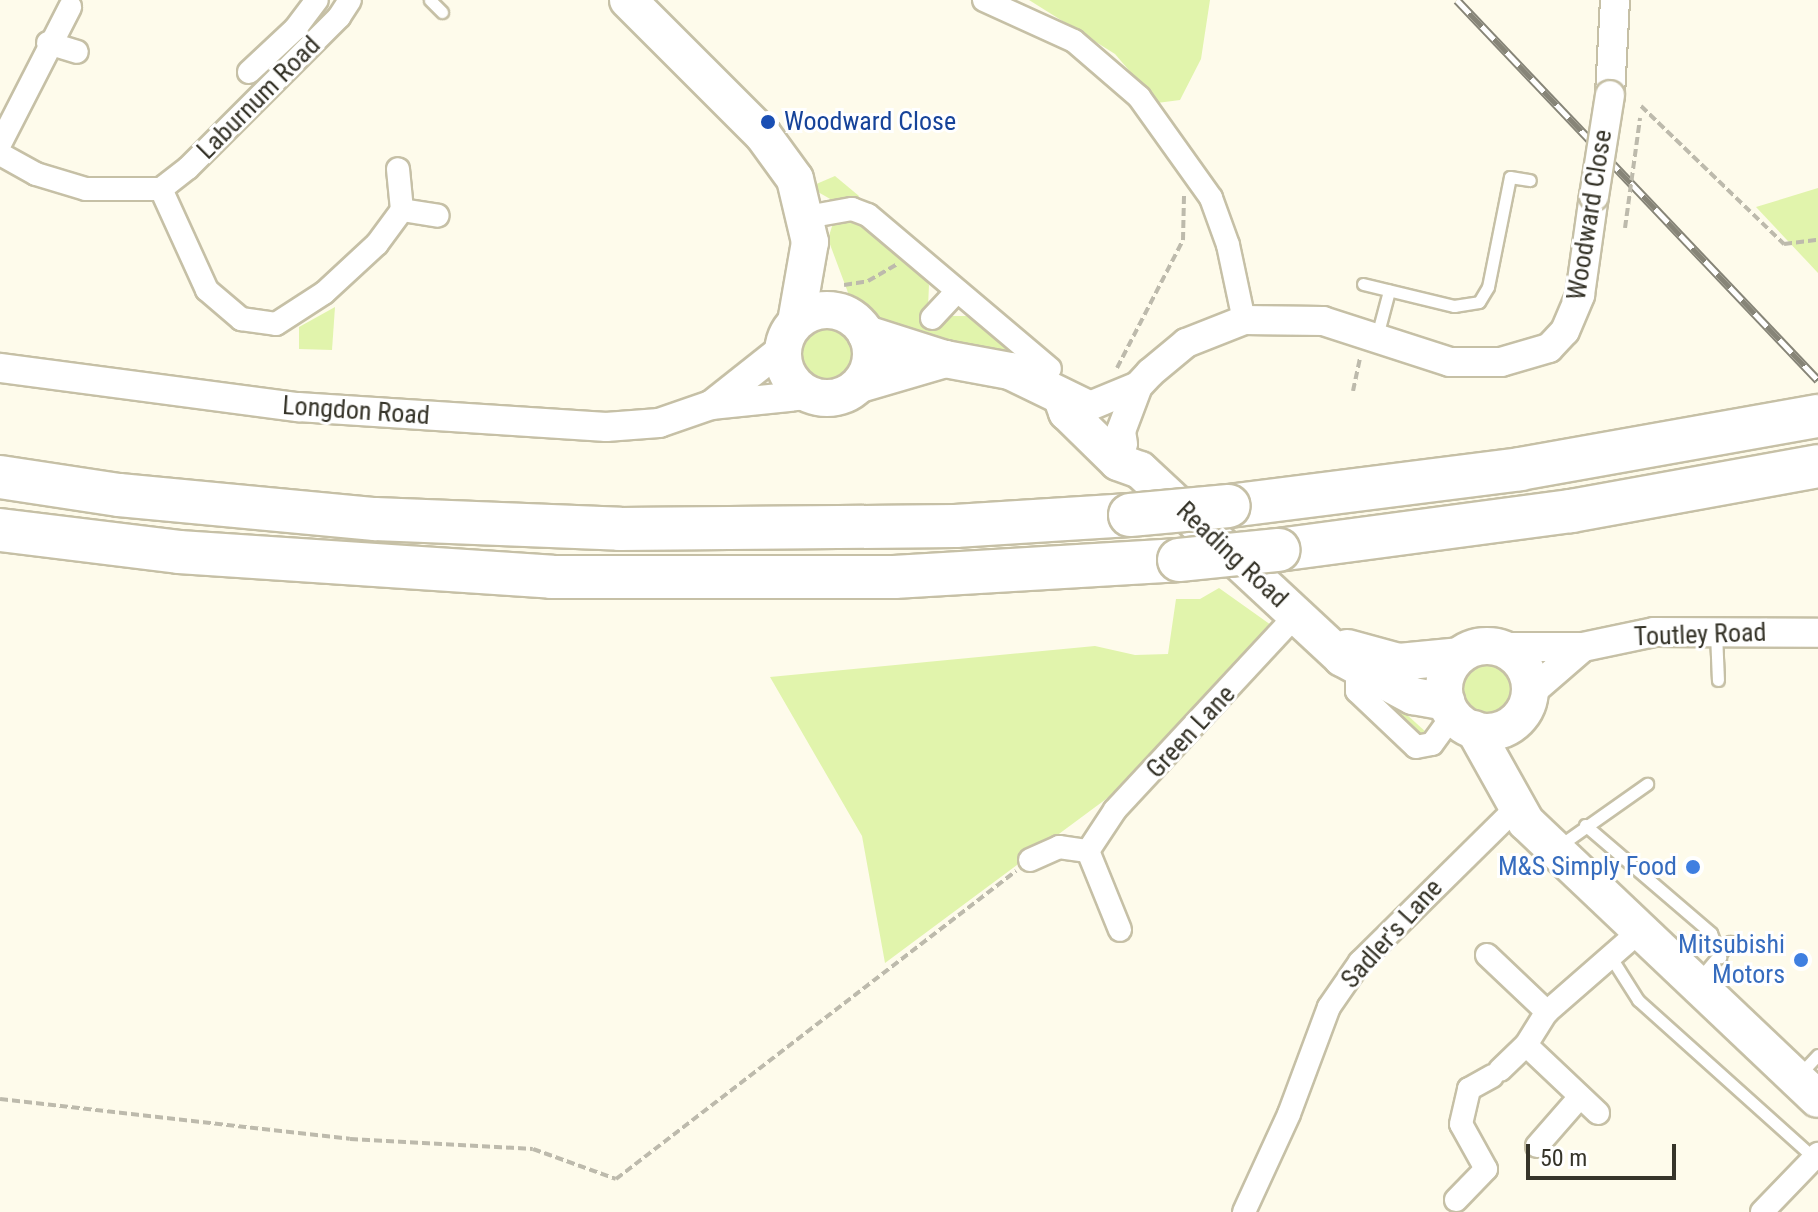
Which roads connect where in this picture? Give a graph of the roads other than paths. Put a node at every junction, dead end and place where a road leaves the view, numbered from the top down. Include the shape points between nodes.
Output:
1 (317, 0) edge
2 (350, 0) edge
3 (430, 0) edge
4 (628, 0) edge
5 (984, 0) edge
6 (1615, 0) edge
7 (70, 7) dead end
8 (442, 12) dead end
9 (48, 43) junction
10 (77, 52) dead end
11 (249, 72) dead end
12 (0, 144) edge
13 (0, 154) edge
14 (398, 169) dead end
15 (1530, 180) dead end
16 (161, 189) junction
17 (402, 210) junction
18 (438, 216) dead end
19 (808, 229) junction
20 (1363, 284) dead end
21 (957, 291) junction
22 (1389, 291) junction
23 (851, 311) junction
24 (932, 318) dead end
25 (1244, 320) junction
26 (790, 335) junction
27 (1371, 338) junction
28 (945, 359) junction
29 (0, 368) edge
30 (860, 384) junction
31 (1138, 386) junction
32 (1066, 393) junction
33 (808, 395) junction
34 (711, 405) junction
35 (1805, 418) edge
36 (1131, 457) junction
37 (1817, 467) edge
38 (0, 477) edge
39 (0, 530) edge
40 (1296, 615) junction
41 (1716, 633) junction
42 (1818, 633) edge
43 (1323, 639) junction
44 (1500, 647) junction
45 (1583, 647) junction
46 (1459, 656) junction
47 (1357, 679) junction
48 (1718, 680) dead end
49 (1526, 703) junction
50 (1458, 716) junction
51 (1647, 784) dead end
52 (1508, 795) junction
53 (1585, 825) junction
54 (1088, 851) junction
55 (1554, 851) junction
56 (1030, 860) road end
57 (1120, 930) dead end
58 (1640, 931) junction
59 (1730, 942) dead end
60 (1487, 955) dead end
61 (1720, 957) junction
62 (1612, 959) junction
63 (1695, 983) junction
64 (1547, 1012) junction
65 (1526, 1045) junction
66 (1811, 1077) edge
67 (1579, 1098) junction
68 (1598, 1113) dead end
69 (1537, 1146) dead end
70 (1816, 1156) edge
71 (1456, 1200) dead end
72 (1244, 1212) edge
73 (1762, 1212) edge

1 - 11 street
2 - 16 street, Laburnum Road via 188,168
3 - 8 lane
4 - 19 main road via 779,153 795,179
5 - 25 street via 1074,41 1139,97 1184,158 1221,222
6 - 27 street, Woodward Close, bridge via 1610,95 1580,295 1565,331 1549,348 1521,358 1469,363 1431,359
7 - 9 street
9 - 10 street
9 - 12 street
13 - 16 street via 36,174 86,189
14 - 17 street
15 - 22 lane via 1510,177 1488,287 1479,302 1464,307
16 - 17 street via 207,290 231,313 258,324 276,324 324,293 377,244
17 - 18 street
19 - 21 street, Reading Road via 861,211
19 - 23 main road
19 - 26 main road
20 - 22 lane
21 - 24 street
21 - 32 street, Reading Road
22 - 27 lane
23 - 26 main road via 818,311
23 - 28 main road, Reading Road
23 - 30 main road via 871,360
25 - 27 street, Woodward Close via 1302,318
25 - 31 street, Woodward Close via 1186,343
26 - 33 main road via 788,376
26 - 34 street, Longdon Road
28 - 30 main road, Reading Road
28 - 32 main road, Reading Road via 1010,371
29 - 34 street, Longdon Road via 298,407 580,426 659,423
30 - 33 main road via 839,397
31 - 32 street, Woodward Close
31 - 36 street, Woodward Close via 1121,431
32 - 36 main road, Reading Road via 1067,412 1118,462
33 - 34 street, Longdon Road
35 - 38 highway, bridge via 1504,472 1229,506 955,526 620,529 375,519 119,495
36 - 40 main road, Reading Road
37 - 39 highway, bridge via 1601,506 1278,550 894,577 583,578 336,565
40 - 43 main road, Reading Road
40 - 54 street, Green Lane via 1115,810
41 - 42 street, Toutley Road
41 - 45 street, Toutley Road via 1638,634
41 - 48 lane
43 - 46 main road, Reading Road via 1399,662
43 - 47 main road, Reading Road
44 - 45 street, Toutley Road
44 - 46 main road via 1478,647
44 - 49 main road via 1523,665
45 - 49 street, Toutley Road
46 - 50 main road via 1445,678
47 - 50 main road, Reading Road
47 - 50 street via 1416,747 1432,744
49 - 50 main road via 1505,728
49 - 52 main road
50 - 52 main road
51 - 53 lane
52 - 55 main road
52 - 72 street, Sadler's Lane via 1360,962 1337,996
53 - 55 lane
53 - 61 lane via 1711,933
54 - 56 street via 1059,847
54 - 57 street
55 - 58 main road
58 - 62 street
58 - 63 main road
59 - 61 lane
60 - 64 street
61 - 63 lane
62 - 64 street
62 - 70 lane via 1638,1000
63 - 66 main road
64 - 65 street
65 - 67 street
65 - 71 street via 1469,1089 1461,1124 1486,1169
67 - 68 street
67 - 69 street
70 - 73 street

